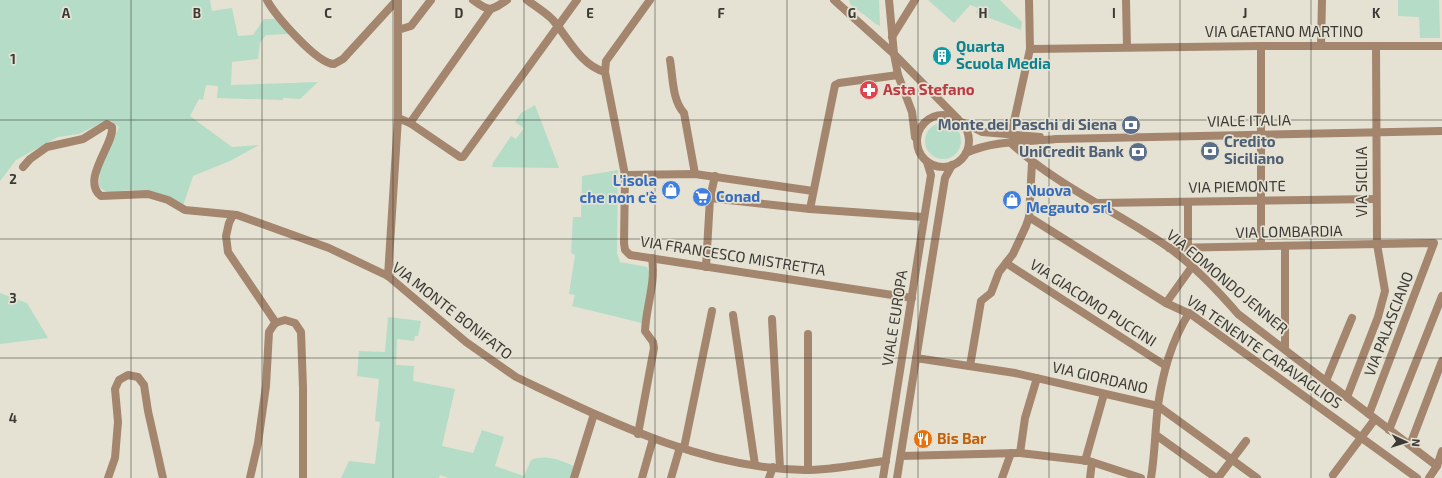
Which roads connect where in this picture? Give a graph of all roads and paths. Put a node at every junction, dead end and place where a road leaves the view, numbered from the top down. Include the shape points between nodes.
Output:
1 (267, 0) edge
2 (397, 0) edge
3 (432, 0) edge
4 (473, 0) edge
5 (507, 0) edge
6 (527, 0) edge
7 (577, 0) edge
8 (650, 0) edge
9 (834, 0) edge
10 (889, 0) edge
11 (915, 0) edge
12 (1029, 0) edge
13 (1126, 0) edge
14 (1322, 0) edge
15 (490, 10) junction
16 (558, 27) junction
17 (398, 30) junction
18 (892, 37) junction
19 (1261, 46) junction
20 (1321, 46) junction
21 (1376, 46) junction
22 (1442, 46) edge
23 (1127, 47) junction
24 (1030, 49) junction
25 (894, 54) junction
26 (670, 60) dead end
27 (605, 72) junction
28 (898, 75) junction
29 (398, 118) junction
30 (960, 120) junction
31 (410, 123) junction
32 (1442, 131) edge
33 (1376, 132) junction
34 (1262, 134) junction
35 (1011, 139) junction
36 (916, 142) junction
37 (966, 153) junction
38 (927, 162) junction
39 (1032, 163) junction
40 (952, 165) junction
41 (23, 167) dead end
42 (695, 174) junction
43 (625, 175) junction
44 (715, 176) junction
45 (813, 191) junction
46 (710, 198) junction
47 (1376, 199) junction
48 (1261, 201) junction
49 (1188, 202) junction
50 (1097, 203) junction
51 (810, 209) junction
52 (233, 215) junction
53 (924, 217) junction
54 (1029, 217) junction
55 (1434, 243) joint
56 (1377, 244) junction
57 (1261, 246) junction
58 (1285, 246) junction
59 (1188, 247) junction
60 (1169, 248) junction
61 (652, 258) junction
62 (1006, 263) junction
63 (706, 267) junction
64 (1191, 268) junction
65 (388, 276) junction
66 (1442, 296) edge
67 (912, 298) junction
68 (1166, 303) junction
69 (712, 312) dead end
70 (1189, 314) junction
71 (733, 315) dead end
72 (1352, 318) dead end
73 (772, 319) dead end
74 (276, 323) junction
75 (808, 334) dead end
76 (1285, 349) junction
77 (916, 358) junction
78 (1442, 361) edge
79 (970, 366) junction
80 (1166, 366) junction
81 (1037, 378) junction
82 (1326, 381) junction
83 (1104, 394) junction
84 (1347, 397) junction
85 (1158, 406) junction
86 (594, 414) junction
87 (1372, 416) junction
88 (1389, 430) junction
89 (638, 434) junction
90 (1156, 435) junction
91 (1361, 437) junction
92 (653, 439) junction
93 (1246, 441) dead end
94 (1410, 445) junction
95 (682, 448) junction
96 (1011, 453) junction
97 (1020, 453) junction
98 (1441, 455) edge
99 (901, 456) junction
100 (1232, 459) junction
101 (886, 461) junction
102 (1089, 461) junction
103 (755, 465) junction
104 (1437, 466) junction
105 (776, 467) junction
106 (808, 470) junction
107 (1333, 475) dead end
108 (108, 478) edge
109 (163, 478) edge
110 (250, 478) edge
111 (303, 478) edge
112 (574, 478) edge
113 (642, 478) edge
114 (671, 478) edge
115 (769, 478) edge
116 (883, 478) edge
117 (897, 478) edge
118 (1002, 478) edge
119 (1090, 478) edge
120 (1141, 478) edge
121 (1151, 478) edge
122 (1217, 478) edge
123 (1257, 478) edge
124 (1417, 478) edge
125 (1430, 478) edge

1 - 2 street via 298,38 329,64 338,63 343,59
2 - 17 street
3 - 17 street via 411,26
4 - 15 street
5 - 15 street
6 - 16 street via 551,18
7 - 16 street
8 - 27 street via 606,61
9 - 25 street
10 - 18 street
11 - 18 street
12 - 24 street
13 - 23 street
14 - 20 street
15 - 31 street
16 - 27 street via 582,57 596,69
16 - 31 street via 463,157 460,158
17 - 29 street
18 - 25 street
19 - 20 street, VIA GAETANO MARTINO
19 - 23 street, VIA GAETANO MARTINO
19 - 34 street
20 - 21 street, VIA GAETANO MARTINO
21 - 22 street, VIA GAETANO MARTINO
21 - 33 street, VIA SICILIA
23 - 24 street, VIA GAETANO MARTINO
24 - 35 street
25 - 28 street
25 - 30 street
26 - 42 street via 678,107 684,113
27 - 43 street, VIA FRANCESCO MISTRETTA
28 - 36 street via 912,112
28 - 45 street via 839,83 835,86 819,173
29 - 31 street
29 - 65 street
30 - 35 street, VIALE ITALIA via 982,132
30 - 36 street via 950,115 934,116 920,126
30 - 37 street via 969,137
32 - 33 street, VIALE ITALIA
33 - 34 street, VIALE ITALIA
33 - 47 street, VIA SICILIA
34 - 35 street, VIALE ITALIA
34 - 48 street
35 - 37 street, VIALE ITALIA
35 - 39 street, VIA EDMONDO JENNER
36 - 38 street
37 - 40 street
38 - 40 street via 940,167
38 - 53 street, VIALE EUROPA via 931,175
39 - 50 street, VIA EDMONDO JENNER
39 - 54 street
40 - 77 street, VIALE EUROPA via 945,178
41 - 52 street, VIA MONTE BONIFATO via 47,147 84,139 107,124 112,129 97,170 96,186 99,194 148,194 168,200 185,210
42 - 43 street
42 - 44 street
43 - 61 street, VIA FRANCESCO MISTRETTA via 625,250 630,255
44 - 45 street
44 - 46 street
45 - 51 street
46 - 51 street
46 - 63 street
47 - 48 street, VIA PIEMONTE
47 - 56 street, VIA SICILIA
48 - 49 street, VIA PIEMONTE
48 - 57 street
49 - 50 street, VIA PIEMONTE
49 - 59 street
50 - 60 street, VIA EDMONDO JENNER
51 - 53 street
52 - 65 street, VIA MONTE BONIFATO via 330,248
52 - 74 street via 226,236 228,252
53 - 67 street, VIALE EUROPA
54 - 62 street via 1013,254
54 - 68 street, VIA TENENTE CARAVAGLIOS
55 - 56 street, VIA LOMBARDIA
55 - 87 street, VIA PALASCIANO
56 - 58 street, VIA LOMBARDIA
56 - 84 street, VIA SICILIA via 1385,291 1378,317
57 - 58 street, VIA LOMBARDIA
57 - 59 street, VIA LOMBARDIA
58 - 76 street
59 - 60 street, VIA LOMBARDIA
60 - 64 street, VIA EDMONDO JENNER
61 - 63 street, VIA FRANCESCO MISTRETTA
61 - 89 street via 653,288 645,332 653,342 654,348
62 - 79 street via 990,293 981,301
62 - 80 street, VIA GIACOMO PUCCINI
63 - 67 street, VIA FRANCESCO MISTRETTA
64 - 68 street
64 - 76 street, VIA EDMONDO JENNER via 1220,293 1238,314
65 - 86 street, VIA MONTE BONIFATO via 499,367
66 - 88 street
67 - 101 street, VIALE EUROPA
68 - 70 street, VIA TENENTE CARAVAGLIOS
69 - 95 street
70 - 80 street via 1178,333
70 - 91 street, VIA TENENTE CARAVAGLIOS
71 - 103 street
72 - 82 street
73 - 105 street
74 - 110 street via 269,332 266,386
74 - 111 street via 290,321 295,323 301,332
75 - 106 street
76 - 82 street, VIA EDMONDO JENNER
77 - 79 street, VIA GIORDANO
77 - 99 street, VIALE EUROPA
78 - 94 street
79 - 81 street, VIA GIORDANO
80 - 85 street
81 - 83 street, VIA GIORDANO
81 - 97 street via 1025,418
82 - 84 street, VIA EDMONDO JENNER
83 - 85 street, VIA GIORDANO
83 - 102 street
84 - 87 street, VIA EDMONDO JENNER
85 - 90 street
85 - 100 street, VIA GIORDANO
86 - 89 street, VIA MONTE BONIFATO
86 - 112 street
87 - 88 street, VIA EDMONDO JENNER
87 - 91 street, VIA PALASCIANO
88 - 94 street, VIA EDMONDO JENNER
89 - 92 street, VIA MONTE BONIFATO
90 - 121 street
90 - 122 street
91 - 107 street, VIA PALASCIANO
91 - 124 street, VIA TENENTE CARAVAGLIOS
92 - 95 street, VIA MONTE BONIFATO
92 - 113 street
93 - 100 street
94 - 104 street, VIA EDMONDO JENNER
95 - 103 street, VIA MONTE BONIFATO
95 - 114 street
96 - 97 street
96 - 99 street
96 - 118 street
97 - 102 street
98 - 104 street
99 - 117 street, VIALE EUROPA
100 - 122 street
100 - 123 street, VIA GIORDANO
101 - 106 street, VIA MONTE BONIFATO
101 - 116 street, VIALE EUROPA
102 - 119 street
102 - 120 street
103 - 105 street, VIA MONTE BONIFATO
104 - 125 street
105 - 106 street, VIA MONTE BONIFATO
105 - 115 street
108 - 109 street via 115,458 118,422 115,389 119,380 128,375 138,377 144,385

